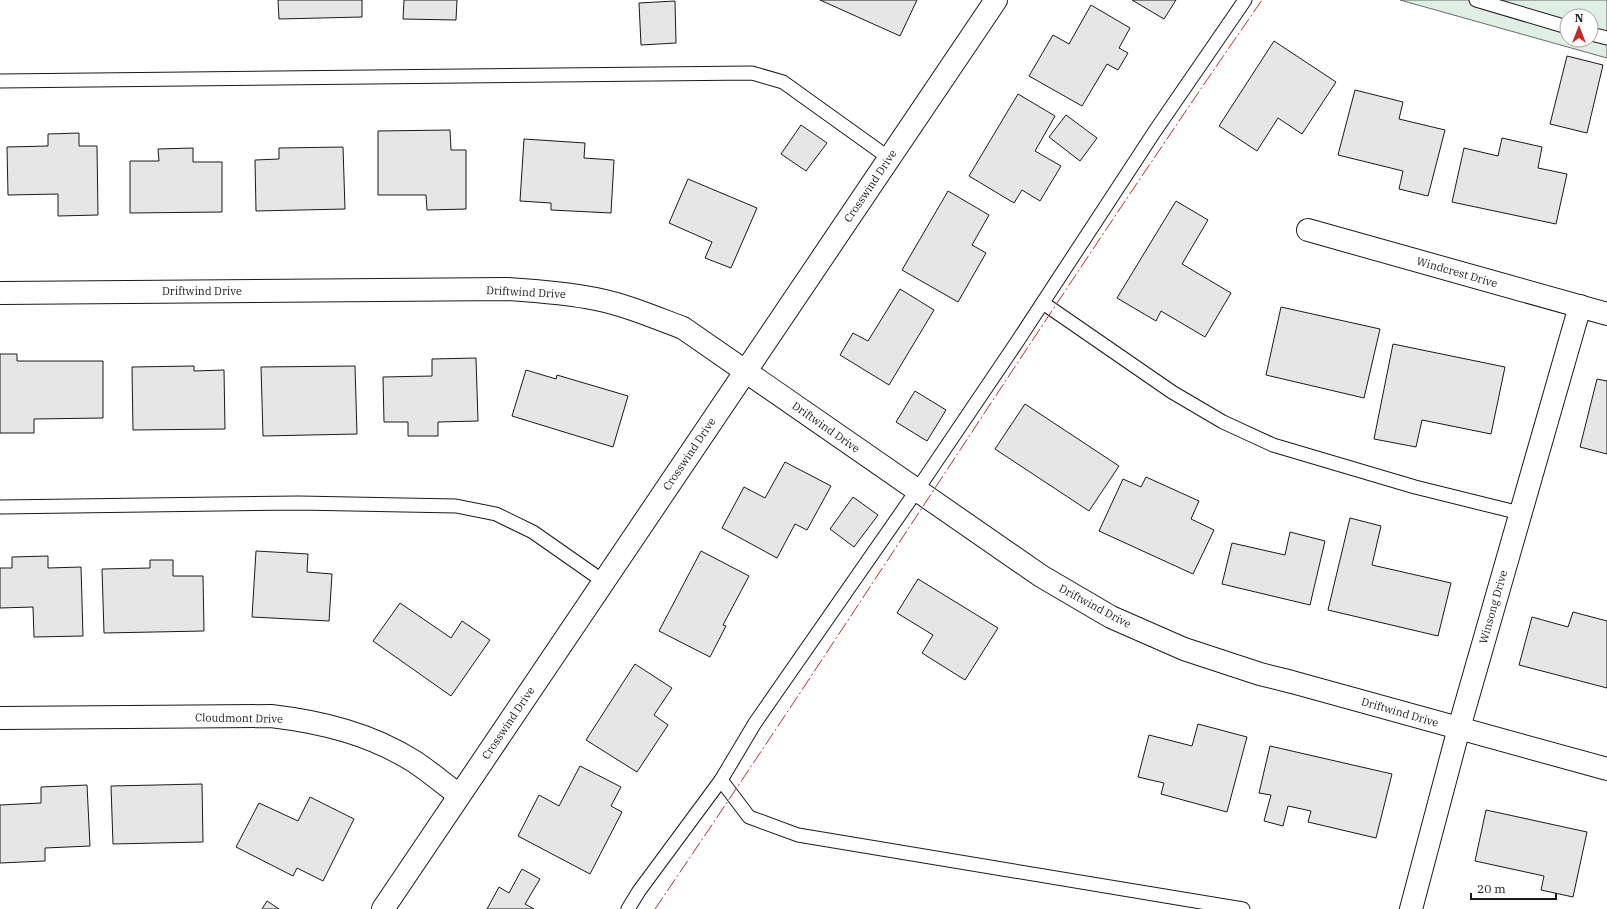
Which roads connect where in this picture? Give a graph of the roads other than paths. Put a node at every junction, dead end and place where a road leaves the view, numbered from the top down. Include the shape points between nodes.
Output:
1 (996, 0) edge
2 (1245, 0) edge
3 (1476, 0) edge
4 (1559, 25) edge
5 (0, 81) edge
6 (889, 158) junction
7 (1308, 230) dead end
8 (0, 293) edge
9 (1043, 303) junction
10 (1580, 306) junction
11 (1607, 314) edge
12 (745, 371) junction
13 (917, 490) junction
14 (0, 507) edge
15 (1520, 513) junction
16 (603, 581) junction
17 (0, 718) edge
18 (1459, 728) junction
19 (1607, 769) edge
20 (721, 780) junction
21 (459, 796) junction
22 (383, 909) edge
23 (628, 909) edge
24 (1243, 909) edge
25 (1411, 909) edge

1 - 6 street, Crosswind Drive
2 - 9 lane via 1155,131
3 - 4 lane
5 - 6 lane via 752,73 783,82
6 - 12 street, Crosswind Drive
7 - 10 street, Windcrest Drive
8 - 12 street, Driftwind Drive via 507,289 552,292 604,301 641,311 683,328
9 - 13 lane
9 - 15 lane via 1172,392 1223,422 1273,445
10 - 11 street, Windcrest Drive
10 - 15 street, Winsong Drive
12 - 13 street, Driftwind Drive
12 - 16 street, Crosswind Drive
13 - 18 street, Driftwind Drive via 1041,576 1111,617 1184,650 1260,674
13 - 20 lane via 755,723
14 - 16 lane via 299,503 456,506 496,514 533,532
15 - 18 street, Winsong Drive
16 - 21 street, Crosswind Drive
17 - 21 street, Cloudmont Drive via 271,716 302,720 339,728 389,747 416,762
18 - 19 street, Driftwind Drive
18 - 25 street, Winsong Drive
20 - 23 lane
20 - 24 lane via 749,817 798,835
21 - 22 street, Crosswind Drive

